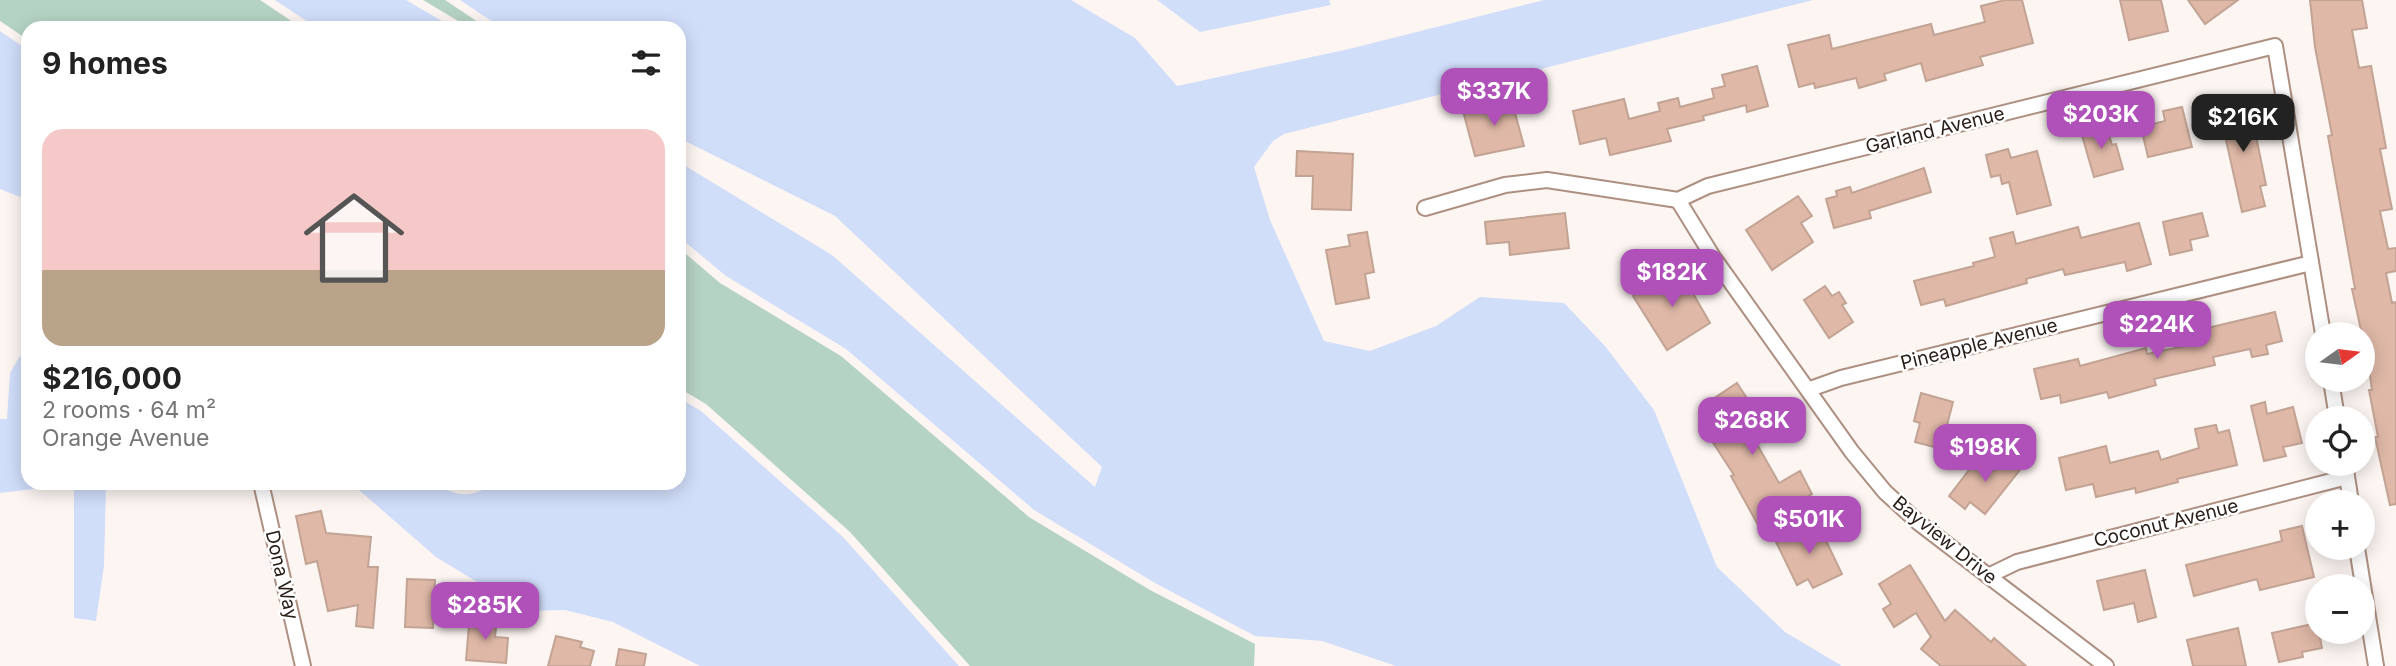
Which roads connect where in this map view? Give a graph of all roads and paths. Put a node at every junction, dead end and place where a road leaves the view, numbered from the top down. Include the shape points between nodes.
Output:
1 (1678, 200) junction
2 (1425, 208) dead end
3 (2311, 263) junction
4 (2321, 322) edge
5 (1810, 389) junction
6 (2325, 476) edge
7 (263, 490) edge
8 (2359, 560) edge
9 (1989, 576) junction
10 (2075, 643) junction
11 (303, 666) edge
12 (2087, 666) edge
13 (2106, 666) edge
14 (2376, 666) edge

1 - 2 street via 1548,180 1505,185
1 - 3 street, Garland Avenue via 1708,186 2275,46
1 - 5 street via 1713,257
3 - 4 street
3 - 5 street, Pineapple Avenue
5 - 9 street, Bayview Drive via 1885,492
6 - 9 street, Coconut Avenue via 2017,562
7 - 11 street, Dona Way
8 - 14 street
9 - 10 street, Bayview Drive
10 - 12 street
10 - 13 street, Bayview Drive

